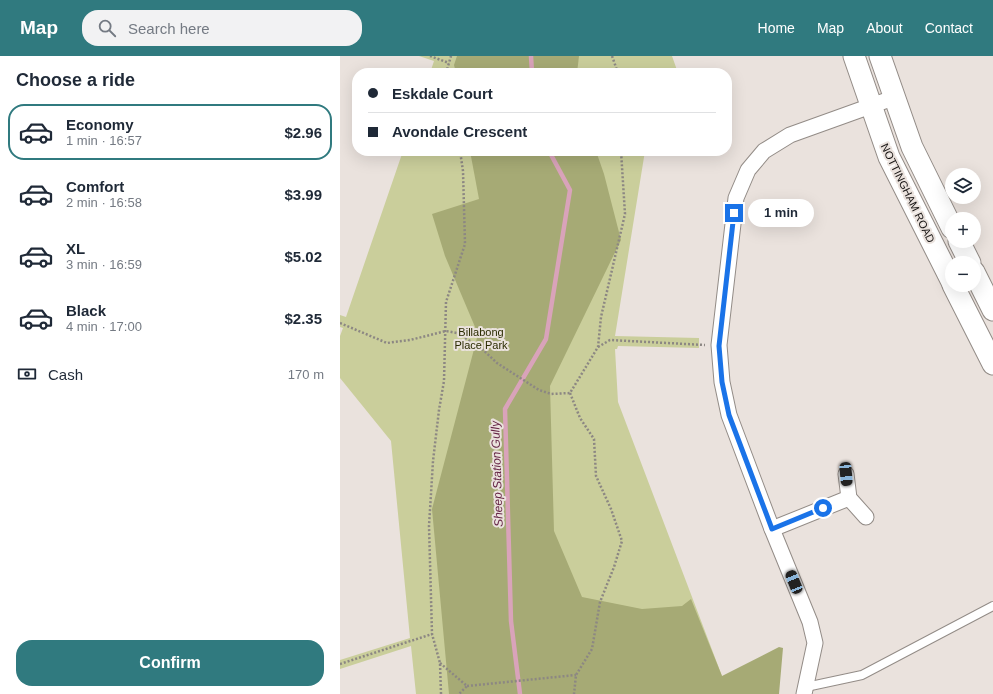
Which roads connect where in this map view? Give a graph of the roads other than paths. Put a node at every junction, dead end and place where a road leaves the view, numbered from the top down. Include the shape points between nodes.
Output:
1 (854, 56) edge
2 (880, 56) edge
3 (894, 98) junction
4 (871, 106) junction
5 (945, 214) edge
6 (945, 268) edge
7 (981, 286) edge
8 (958, 292) edge
9 (993, 310) edge
10 (992, 361) edge
11 (846, 474) dead end
12 (849, 498) junction
13 (866, 517) dead end
14 (772, 529) junction
15 (993, 606) edge
16 (805, 690) edge

1 - 4 street, NOTTINGHAM ROAD
2 - 3 street
3 - 4 street
3 - 5 street via 912,147
4 - 6 street, NOTTINGHAM ROAD via 889,157
4 - 14 street via 790,135 764,151 748,170 736,198 719,346 722,382 729,415
7 - 9 street
8 - 10 street
11 - 12 street
12 - 13 street
12 - 14 street
14 - 16 street via 812,629 815,643
15 - 16 lane via 862,675

